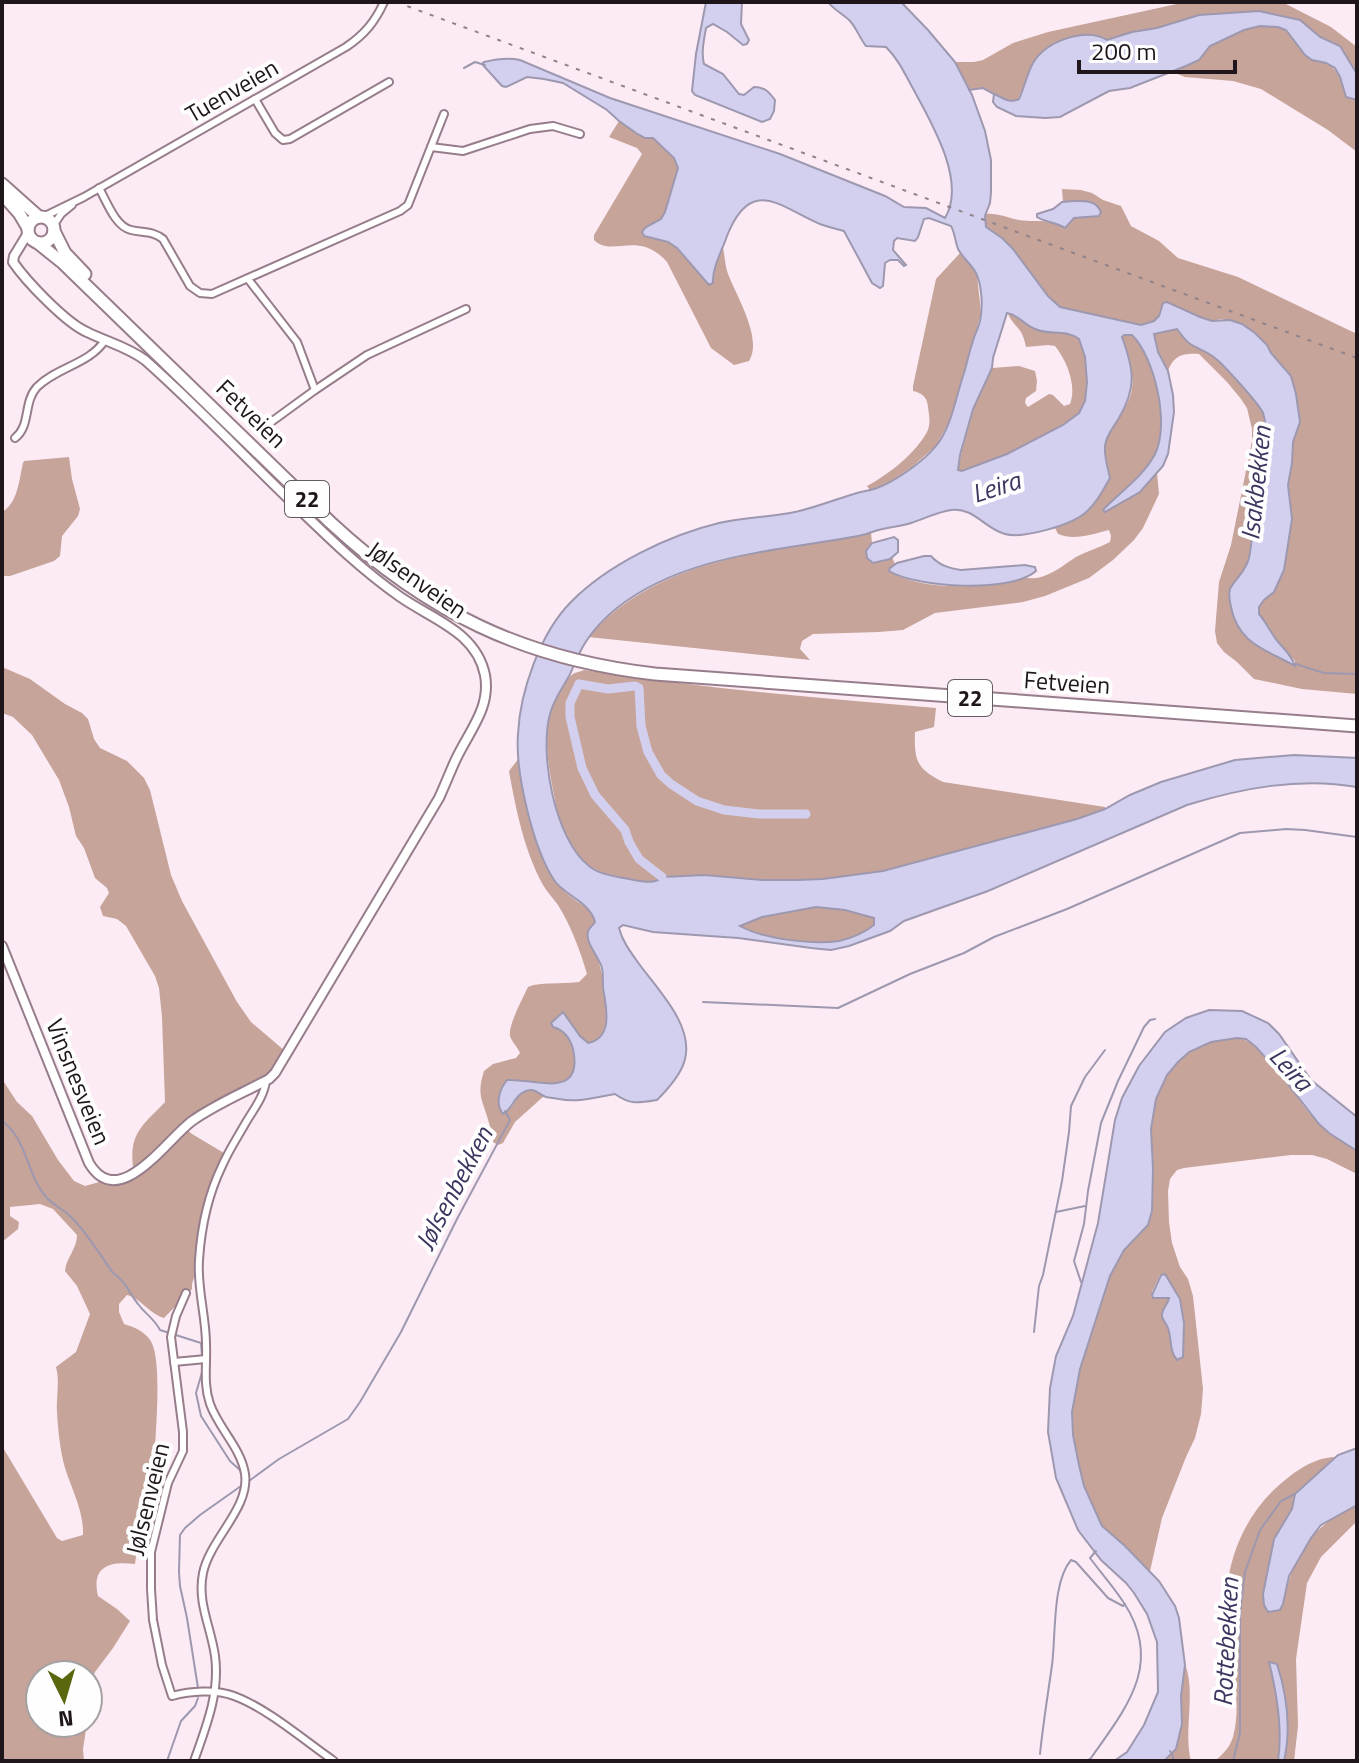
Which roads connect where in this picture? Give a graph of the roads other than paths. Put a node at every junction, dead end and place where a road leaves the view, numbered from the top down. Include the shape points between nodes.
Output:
1 (384, 2) edge
2 (389, 82) dead end
3 (255, 99) junction
4 (444, 114) dead end
5 (580, 134) dead end
6 (431, 147) junction
7 (2, 184) edge
8 (99, 188) junction
9 (2, 194) edge
10 (84, 197) junction
11 (41, 217) junction
12 (54, 228) junction
13 (32, 236) junction
14 (248, 279) junction
15 (466, 309) dead end
16 (105, 340) junction
17 (315, 390) junction
18 (267, 425) dead end
19 (15, 438) dead end
20 (530, 644) junction
21 (586, 659) junction
22 (1357, 719) edge
23 (1357, 726) edge
24 (2, 946) edge
25 (267, 1080) junction
26 (186, 1293) dead end
27 (206, 1359) junction
28 (174, 1362) junction
29 (215, 1692) junction
30 (194, 1761) edge
31 (334, 1761) edge

1 - 3 street, Tuenveien via 356,40
2 - 3 street via 283,140
3 - 8 street, Tuenveien
4 - 6 street
5 - 6 street via 553,126 463,151
6 - 14 street via 408,205 400,211
7 - 11 highway, 22
8 - 10 street, Tuenveien
8 - 14 street via 126,228 163,239 197,292 217,293
9 - 13 highway, Fetveien / 22
10 - 11 street, Tuenveien
10 - 12 street, Tuenveien via 61,214
11 - 12 highway, 22
11 - 13 highway via 31,220
12 - 13 highway via 49,241
12 - 20 highway, Fetveien / 22 via 75,265 361,541 438,597
13 - 16 main road, Jølsenveien via 16,253 16,266 63,315
13 - 20 highway, Fetveien / 22 via 371,559 434,603 486,630
14 - 17 street via 297,342
15 - 17 street via 367,355
16 - 19 street via 37,387
16 - 25 main road, Jølsenveien via 145,360 361,568 461,635 475,650 484,673 482,710 439,798
17 - 18 street
20 - 21 highway, 22
21 - 22 highway, Fetveien / 22
21 - 23 highway, Fetveien / 22 via 646,673 714,679
24 - 25 main road, Vinsnesveien via 85,1153 101,1177 117,1181 135,1173 190,1123
25 - 27 street, Jølsenveien via 221,1167 207,1210 199,1269
26 - 28 street, Jølsenveien via 171,1337
27 - 28 street
27 - 29 street, Jølsenveien via 210,1404 242,1461 246,1479 242,1499 202,1576 203,1609 215,1656
28 - 29 street, Jølsenveien via 184,1446 153,1543 153,1620 172,1696
29 - 30 street
29 - 31 street, Jølsenveien via 246,1701

